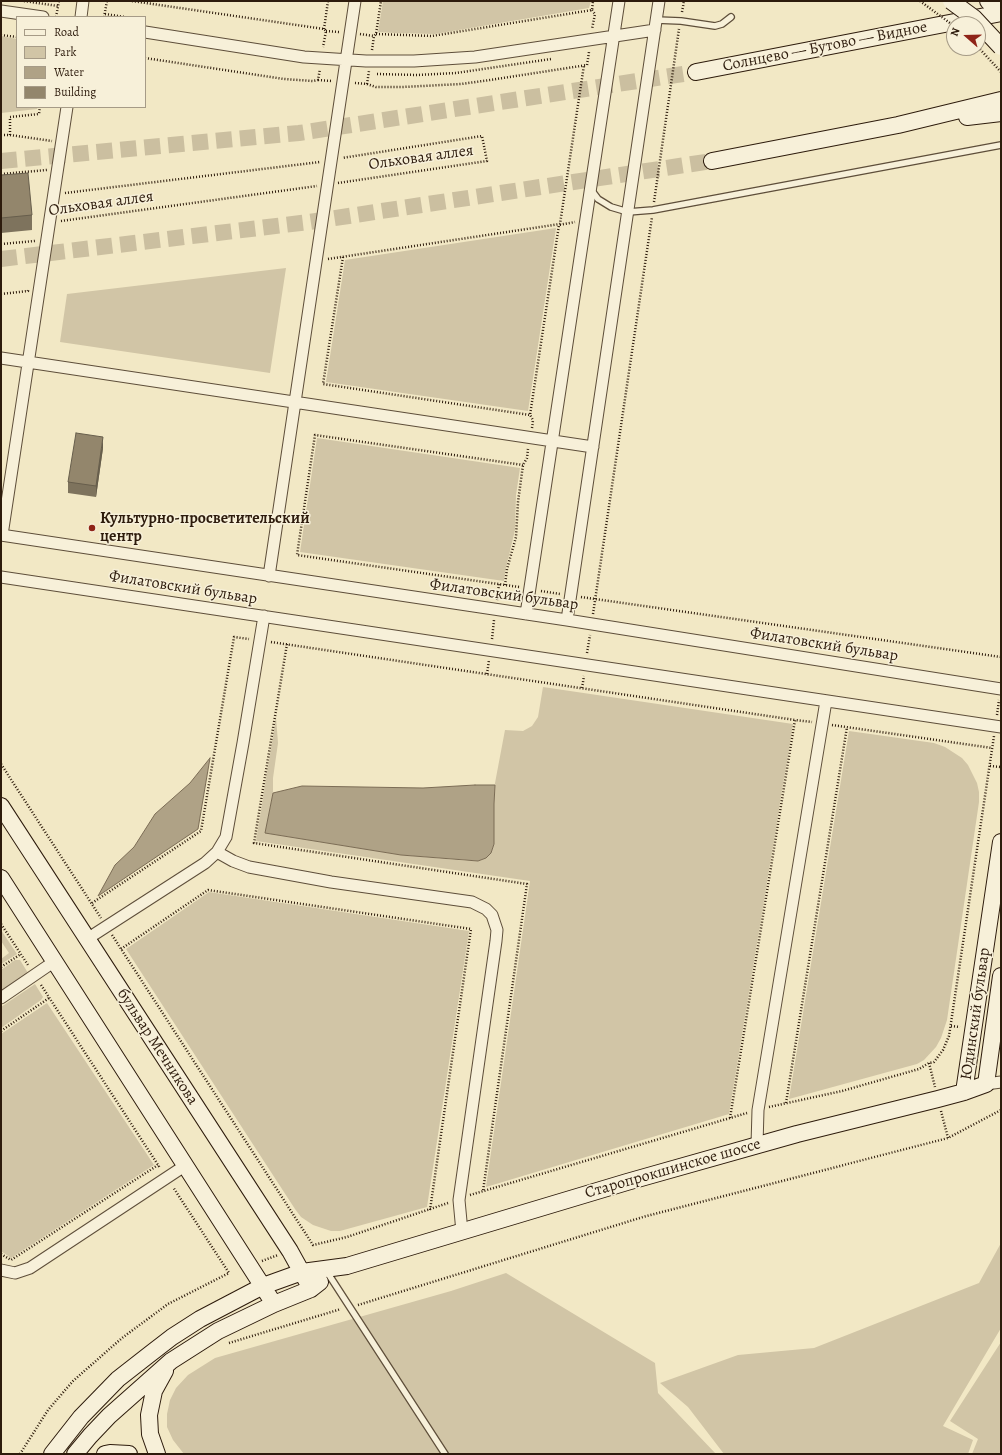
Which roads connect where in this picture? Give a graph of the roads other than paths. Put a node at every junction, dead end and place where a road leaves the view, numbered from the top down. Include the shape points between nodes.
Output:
1 (83, 1) edge
2 (355, 1) edge
3 (619, 1) edge
4 (659, 1) edge
5 (951, 1) edge
6 (988, 1) edge
7 (1, 11) edge
8 (1001, 13) edge
9 (36, 16) edge
10 (80, 16) edge
11 (731, 18) dead end
12 (655, 25) junction
13 (146, 32) edge
14 (613, 36) junction
15 (1001, 47) edge
16 (346, 60) junction
17 (696, 72) tunnel mouth
18 (1001, 100) edge
19 (67, 108) edge
20 (1001, 113) edge
21 (898, 125) junction
22 (1001, 145) edge
23 (712, 161) tunnel mouth
24 (590, 189) junction
25 (628, 212) junction
26 (1, 358) edge
27 (29, 362) junction
28 (295, 402) junction
29 (552, 440) junction
30 (593, 447) junction
31 (2, 535) edge
32 (269, 576) junction
33 (1, 577) edge
34 (526, 614) junction
35 (264, 616) junction
36 (567, 620) junction
37 (1000, 693) edge
38 (826, 701) junction
39 (998, 726) edge
40 (1, 806) edge
41 (1001, 842) edge
42 (217, 852) junction
43 (1, 878) edge
44 (87, 939) junction
45 (55, 961) junction
46 (1001, 976) edge
47 (1, 998) edge
48 (994, 1083) edge
49 (964, 1092) junction
50 (757, 1145) junction
51 (186, 1165) junction
52 (462, 1232) junction
53 (347, 1266) junction
54 (1, 1270) edge
55 (302, 1272) junction
56 (329, 1275) junction
57 (263, 1286) junction
58 (311, 1288) junction
59 (274, 1304) junction
60 (171, 1361) junction
61 (52, 1454) edge
62 (75, 1454) edge
63 (105, 1454) edge
64 (129, 1454) edge
65 (157, 1454) edge
66 (445, 1454) edge

1 - 10 street
2 - 16 street
3 - 14 street
4 - 12 street
5 - 15 street, bridge via 974,18
6 - 8 street
7 - 9 street
8 - 17 street, Солнцево — Бутово — Видное
11 - 12 lane via 715,26 681,21
12 - 14 street
12 - 25 street
13 - 16 street via 304,57
14 - 16 street via 433,61
14 - 24 street
16 - 28 street
18 - 21 street
19 - 27 street
20 - 21 street
21 - 23 street
22 - 25 lane via 653,210
24 - 25 lane via 604,204
24 - 29 street
25 - 30 street
26 - 27 street
27 - 28 street
27 - 31 street
28 - 29 street
28 - 32 street
29 - 30 street
29 - 34 street
30 - 36 street
31 - 32 street, Филатовский бульвар
32 - 34 street, Филатовский бульвар
33 - 35 street, Филатовский бульвар
34 - 36 street, Филатовский бульвар
35 - 38 street, Филатовский бульвар
35 - 42 street via 228,831
36 - 37 street, Филатовский бульвар
38 - 39 street, Филатовский бульвар
38 - 50 street via 758,1110
40 - 44 street, бульвар Мечникова
41 - 49 street, Юдинский бульвар
42 - 44 street via 205,863
42 - 52 street via 249,867 331,882 472,902 492,915 497,930 496,941 459,1200
43 - 45 street
44 - 55 street, бульвар Мечникова
45 - 47 street
45 - 51 street
46 - 48 street, Юдинский бульвар
48 - 49 street, Старопрокшинское шоссе
49 - 50 street, Старопрокшинское шоссе
50 - 52 street, Старопрокшинское шоссе
51 - 54 street via 30,1268 15,1273
51 - 57 street
52 - 53 street, Старопрокшинское шоссе
53 - 55 street, Старопрокшинское шоссе
53 - 56 street, Старопрокшинское шоссе
55 - 57 street, Старопрокшинское шоссе
55 - 58 street, бульвар Мечникова
56 - 58 street, Старопрокшинское шоссе
56 - 66 lane
57 - 59 street
57 - 61 street, Старопрокшинское шоссе via 200,1319 144,1358 113,1384
58 - 59 street, Старопрокшинское шоссе
59 - 60 street, Старопрокшинское шоссе via 218,1331
60 - 62 street, Старопрокшинское шоссе via 109,1416
60 - 65 street via 154,1390 149,1415 150,1434
63 - 64 street

